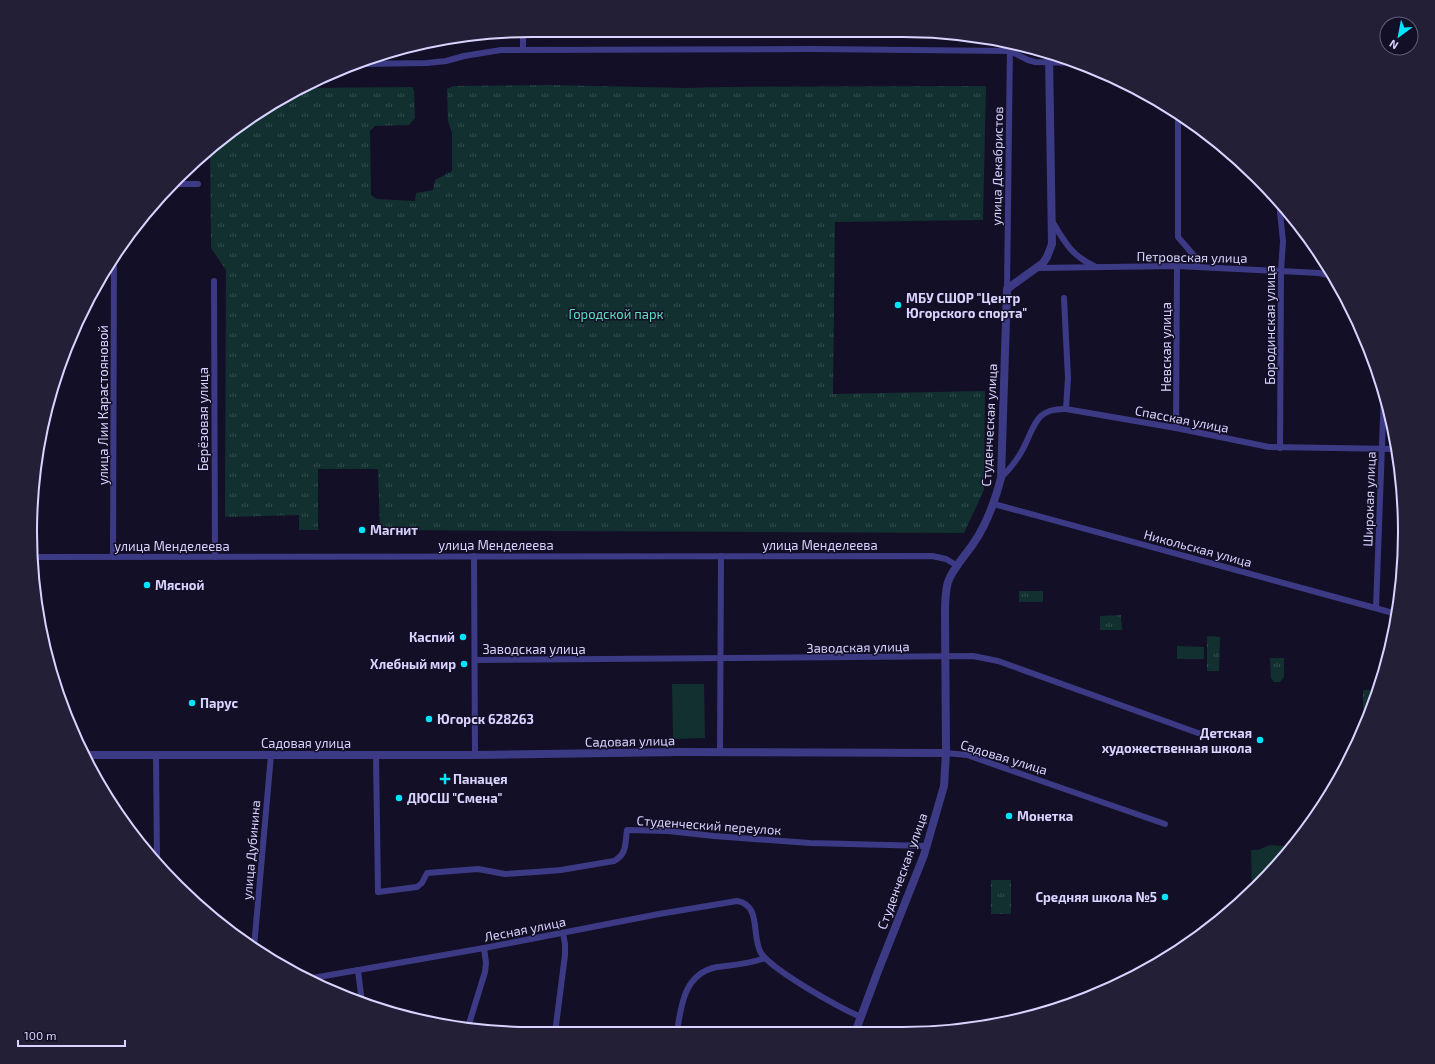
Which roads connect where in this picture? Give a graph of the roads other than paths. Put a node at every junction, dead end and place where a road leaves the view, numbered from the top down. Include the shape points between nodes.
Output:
1 (523, 37) edge
2 (523, 50) junction
3 (1010, 51) junction
4 (1049, 59) edge
5 (1053, 60) edge
6 (1049, 63) junction
7 (1062, 63) edge
8 (371, 64) edge
9 (1178, 120) edge
10 (180, 184) edge
11 (198, 184) dead end
12 (1280, 212) edge
13 (1051, 220) junction
14 (1177, 266) junction
15 (1197, 266) junction
16 (114, 267) edge
17 (1037, 268) junction
18 (1099, 268) junction
19 (1281, 271) junction
20 (1325, 274) edge
21 (214, 281) dead end
22 (1007, 289) junction
23 (1064, 298) dead end
24 (1066, 409) junction
25 (1383, 414) edge
26 (1176, 428) junction
27 (1280, 448) junction
28 (1382, 449) junction
29 (1391, 449) edge
30 (1001, 478) junction
31 (994, 504) junction
32 (474, 556) junction
33 (721, 556) junction
34 (38, 557) edge
35 (113, 557) junction
36 (215, 557) junction
37 (958, 566) junction
38 (1376, 608) junction
39 (1391, 612) edge
40 (945, 657) junction
41 (720, 659) junction
42 (475, 660) junction
43 (1228, 734) dead end
44 (720, 752) junction
45 (946, 753) junction
46 (90, 754) edge
47 (156, 754) junction
48 (271, 755) junction
49 (376, 755) junction
50 (474, 755) junction
51 (1165, 824) dead end
52 (927, 846) junction
53 (157, 854) edge
54 (563, 933) junction
55 (255, 942) edge
56 (484, 948) junction
57 (765, 958) junction
58 (358, 970) junction
59 (316, 977) edge
60 (361, 996) edge
61 (861, 1017) junction
62 (469, 1023) edge
63 (556, 1027) edge
64 (678, 1027) edge
65 (857, 1027) edge

1 - 2 street
2 - 3 street
2 - 8 street via 488,51 427,63
3 - 6 street via 1028,60
3 - 22 street, улица Декабристов
4 - 6 street
5 - 6 street
6 - 7 street
6 - 13 street
9 - 15 street via 1178,237 1197,259
10 - 11 street
12 - 19 street, Бородинская улица via 1283,241
13 - 17 street via 1052,244 1043,263
13 - 18 street, Петровская улица via 1076,255
14 - 15 street, Петровская улица
14 - 18 street, Петровская улица
14 - 26 street, Невская улица
15 - 19 street, Петровская улица
16 - 35 street, улица Лии Карастояновой
17 - 18 street, Петровская улица
17 - 22 street
19 - 20 street, Петровская улица
19 - 27 street, Бородинская улица
21 - 36 street, Берёзовая улица
22 - 30 street, Студенческая улица
23 - 24 street via 1068,378
24 - 26 street, Спасская улица
24 - 30 street, Спасская улица via 1048,411 1035,422 1017,459
25 - 28 street, Широкая улица
26 - 27 street, Спасская улица
27 - 28 street, Спасская улица
28 - 29 street, Спасская улица
28 - 38 street, Широкая улица
30 - 31 street, Студенческая улица
31 - 37 street, Студенческая улица
31 - 38 street, Никольская улица
32 - 33 street, улица Менделеева
32 - 36 street, улица Менделеева
32 - 42 street
33 - 37 street, улица Менделеева via 932,556 946,559
33 - 41 street
34 - 35 street, улица Менделеева
35 - 36 street, улица Менделеева
37 - 40 street, Студенческая улица via 950,578 946,593
38 - 39 street, Никольская улица
40 - 41 street, Заводская улица
40 - 43 street, Заводская улица via 973,656 998,661 1198,733
40 - 45 street, Студенческая улица
41 - 42 street, Заводская улица
41 - 44 street
42 - 50 street
44 - 45 street, Садовая улица
44 - 50 street, Садовая улица
45 - 51 street, Садовая улица via 967,755
45 - 52 street, Студенческая улица via 944,786
46 - 47 street, Садовая улица
47 - 48 street, Садовая улица
47 - 53 street
48 - 49 street, Садовая улица
48 - 55 street, улица Дубинина
49 - 50 street, Садовая улица
49 - 52 street, Студенческий переулок via 378,892 417,887 427,873 478,869 506,874 561,870 614,861 623,854 627,830 810,843
52 - 61 street, Студенческая улица
54 - 56 street, Лесная улица
54 - 57 street, Лесная улица via 737,901 750,908 758,945
54 - 63 street via 565,955
56 - 58 street, Лесная улица
56 - 62 street via 485,972
57 - 61 street via 794,979
57 - 64 street via 699,973 693,979 683,1000
58 - 59 street, Лесная улица
58 - 60 street
61 - 65 street, Студенческая улица

